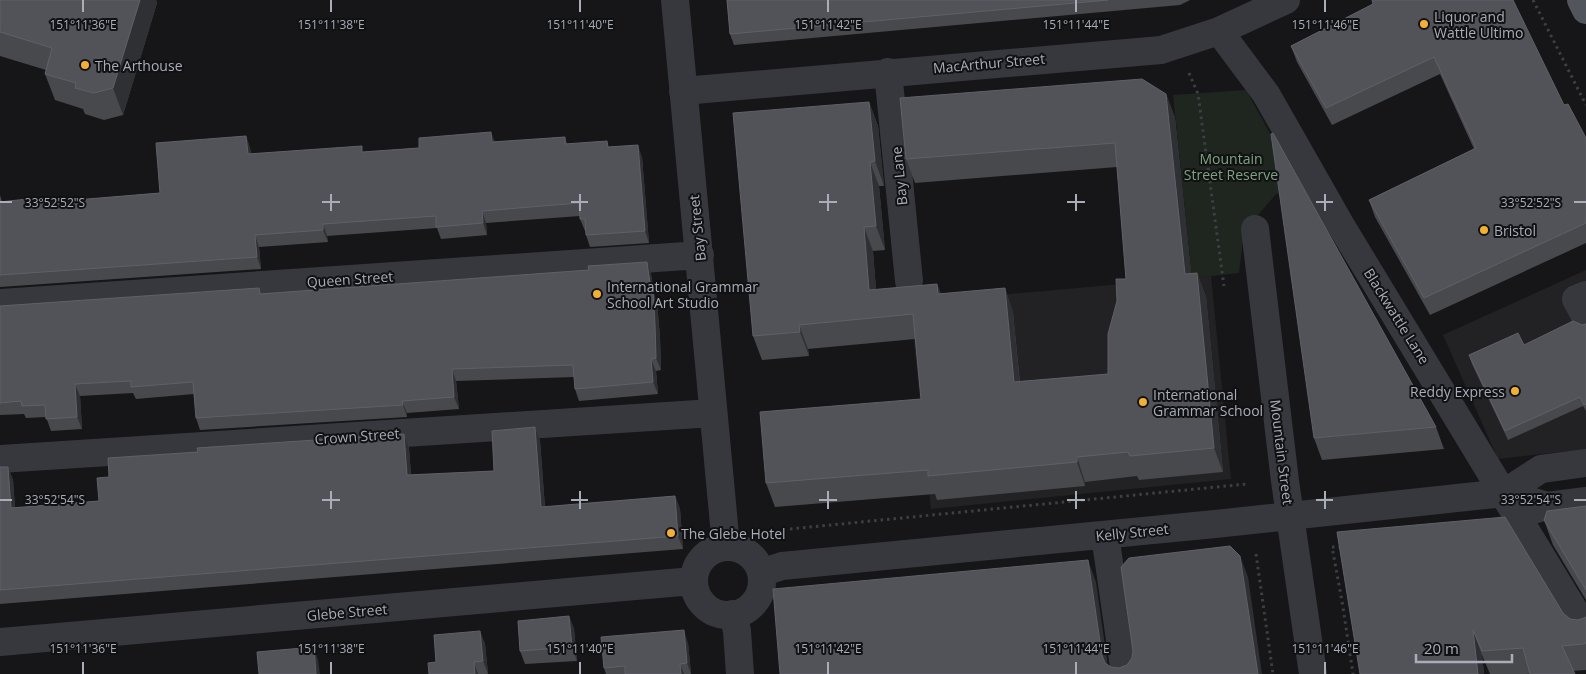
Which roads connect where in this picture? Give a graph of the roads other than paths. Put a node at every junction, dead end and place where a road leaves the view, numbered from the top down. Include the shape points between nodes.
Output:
1 (675, 0) edge
2 (1286, 0) edge
3 (1581, 0) edge
4 (1586, 10) edge
5 (1219, 31) junction
6 (888, 72) junction
7 (683, 91) junction
8 (1255, 229) dead end
9 (700, 255) junction
10 (909, 281) dead end
11 (1586, 295) edge
12 (0, 303) edge
13 (1586, 318) edge
14 (713, 413) junction
15 (0, 458) edge
16 (1586, 463) edge
17 (1586, 501) edge
18 (1511, 504) junction
19 (1290, 516) junction
20 (1105, 535) junction
21 (726, 546) junction
22 (761, 573) junction
23 (693, 581) junction
24 (733, 614) junction
25 (1586, 630) edge
26 (0, 642) edge
27 (740, 674) edge
28 (1124, 674) edge
29 (1313, 674) edge

1 - 7 street, Bay Street
2 - 5 street, MacArthur Street
3 - 4 main road
5 - 6 street, MacArthur Street via 1161,50
5 - 18 street, Blackwattle Lane via 1266,94 1340,224
6 - 7 street, MacArthur Street
6 - 10 street, Bay Lane
7 - 9 street, Bay Street
8 - 19 street, Mountain Street
9 - 12 street, Queen Street
9 - 14 street, Bay Street
11 - 13 street via 1576,299
14 - 15 street, Crown Street
14 - 21 street, Bay Street
16 - 18 street, Kelly Street via 1541,469
17 - 18 street, Kelly Street via 1547,506
18 - 19 street, Kelly Street
18 - 25 street, Blackwattle Lane
19 - 20 street, Kelly Street
19 - 29 street, Mountain Street
20 - 22 street, Kelly Street via 782,566
20 - 28 street
21 - 22 street via 741,549 754,559
21 - 23 street via 715,548 699,561
22 - 24 street via 761,587 756,600 746,610
23 - 24 street via 701,603 710,610
23 - 26 street, Glebe Street
24 - 27 street

